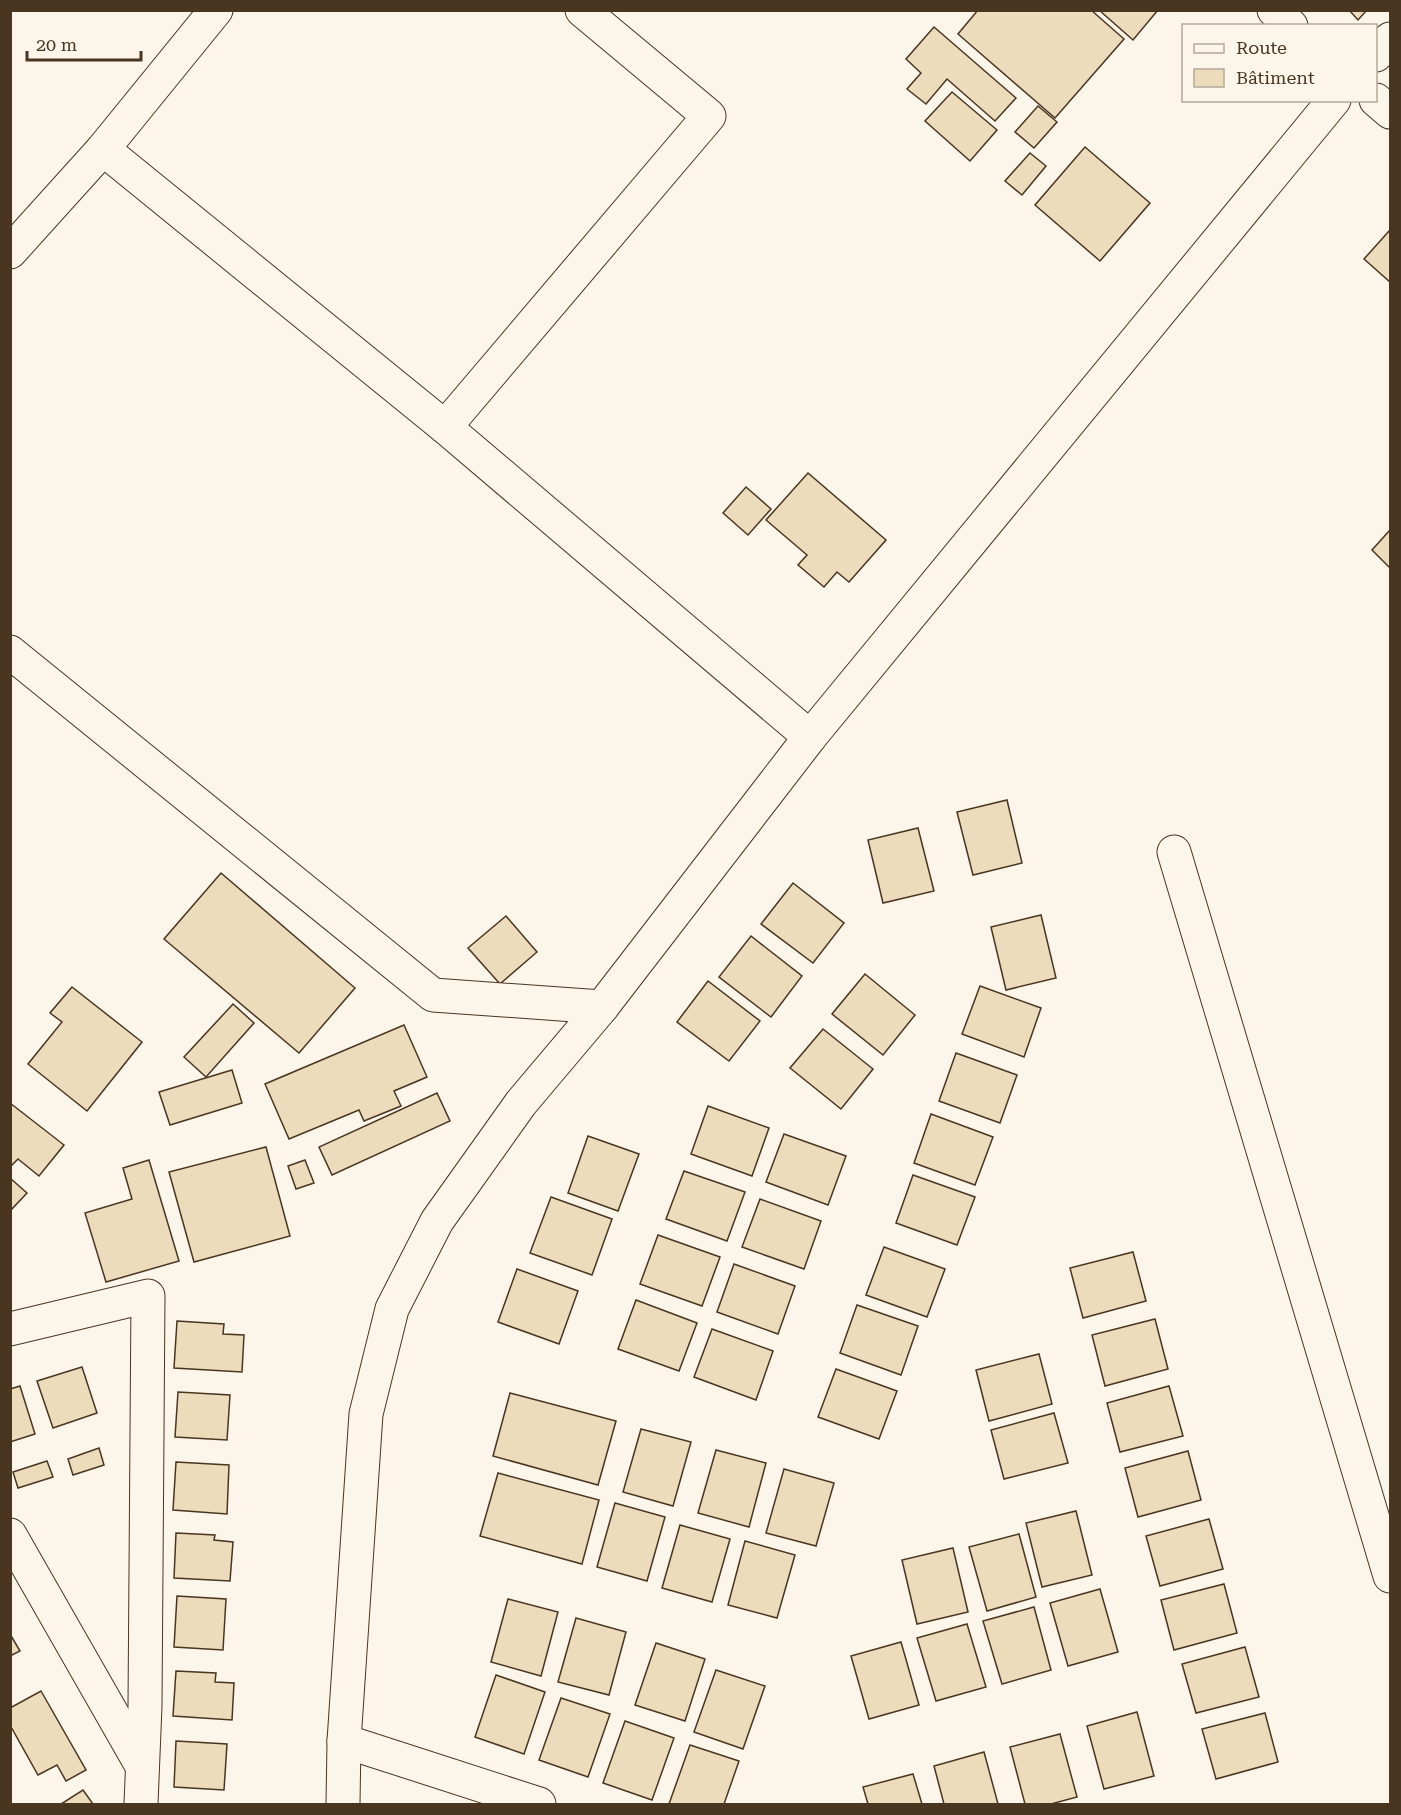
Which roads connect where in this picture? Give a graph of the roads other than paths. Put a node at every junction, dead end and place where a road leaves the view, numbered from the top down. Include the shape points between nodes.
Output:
1 (216, 10) edge
2 (582, 10) edge
3 (1274, 10) edge
4 (1289, 24) edge
5 (1390, 39) edge
6 (1377, 54) edge
7 (1377, 101) edge
8 (1332, 102) edge
9 (1390, 112) edge
10 (103, 149) junction
11 (10, 252) edge
12 (445, 427) junction
13 (10, 652) edge
14 (810, 737) junction
15 (1174, 852) dead end
16 (602, 1007) junction
17 (10, 1329) edge
18 (1382, 1514) edge
19 (10, 1535) edge
20 (1390, 1576) edge
21 (344, 1741) junction
22 (142, 1766) junction
23 (141, 1804) edge
24 (343, 1804) edge
25 (539, 1804) edge

1 - 10 street
2 - 12 street via 709,116
3 - 4 street
5 - 6 street
7 - 9 street
8 - 14 street
10 - 11 street
10 - 12 street
12 - 14 street
13 - 16 street via 433,995
14 - 16 street
15 - 18 street
16 - 21 street via 521,1103 437,1221 392,1309 366,1414
17 - 22 street via 148,1296
18 - 20 street
19 - 22 street
21 - 24 street
21 - 25 street
22 - 23 street

